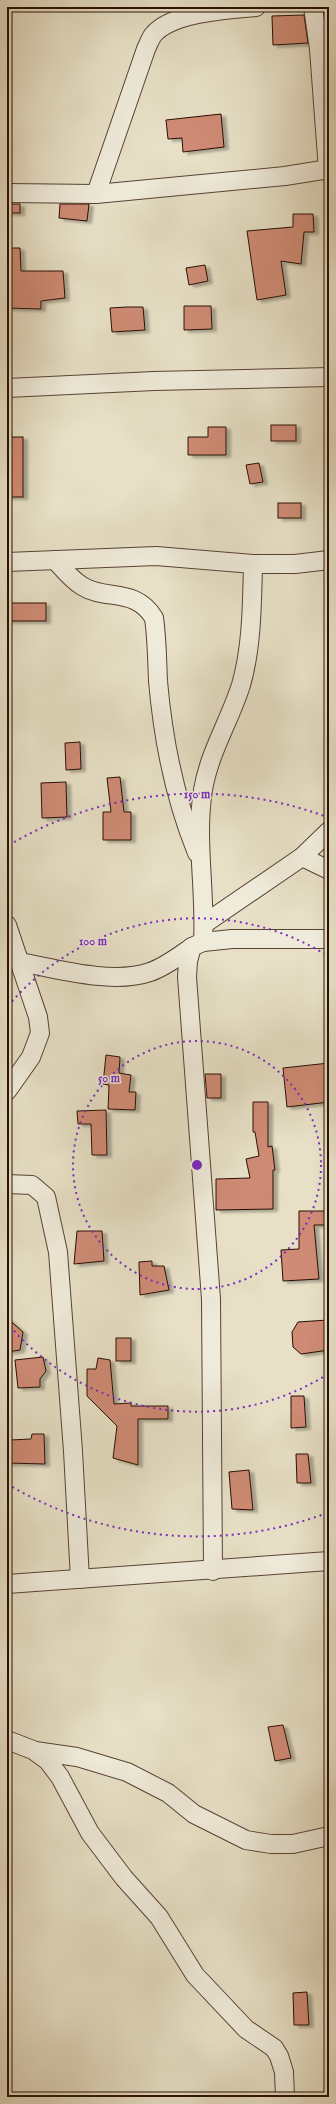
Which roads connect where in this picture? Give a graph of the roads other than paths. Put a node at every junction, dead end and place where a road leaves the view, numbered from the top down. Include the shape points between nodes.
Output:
1 (256, 7) edge
2 (313, 7) edge
3 (329, 170) edge
4 (7, 193) edge
5 (96, 194) junction
6 (329, 377) edge
7 (7, 388) edge
8 (55, 560) junction
9 (329, 560) edge
10 (7, 562) edge
11 (253, 564) junction
12 (329, 831) edge
13 (302, 857) junction
14 (202, 865) junction
15 (329, 870) edge
16 (204, 924) junction
17 (7, 925) edge
18 (329, 939) edge
19 (198, 945) junction
20 (14, 953) edge
21 (7, 1091) edge
22 (7, 1184) edge
23 (329, 1561) edge
24 (213, 1571) junction
25 (80, 1579) junction
26 (7, 1584) edge
27 (7, 1740) edge
28 (33, 1750) junction
29 (329, 1836) edge
30 (285, 2097) edge

1 - 5 street via 187,17 165,25 153,35
2 - 3 street
3 - 5 street
4 - 5 street
6 - 7 street
8 - 10 street
8 - 11 street via 156,556
8 - 14 street via 83,587 141,603 154,618 159,690 173,776 187,828
9 - 11 street via 295,564
11 - 14 street via 252,602 241,684 214,751 203,791 200,822
12 - 13 street
13 - 15 street
13 - 16 street
14 - 16 street
16 - 19 street
17 - 20 street
18 - 19 street via 232,939
19 - 20 street via 150,972 129,976 101,976
19 - 24 street via 188,961 187,978 211,1299
20 - 21 street via 38,1017 40,1033 31,1057
22 - 25 street via 32,1185 46,1198 58,1252
23 - 24 street
24 - 25 street
25 - 26 street
27 - 28 street
28 - 29 street via 77,1757 127,1772 168,1793 194,1814 246,1840 293,1844
28 - 30 street via 48,1761 60,1777 87,1828 124,1878 159,1917 195,1975 246,2029 274,2048 284,2072

